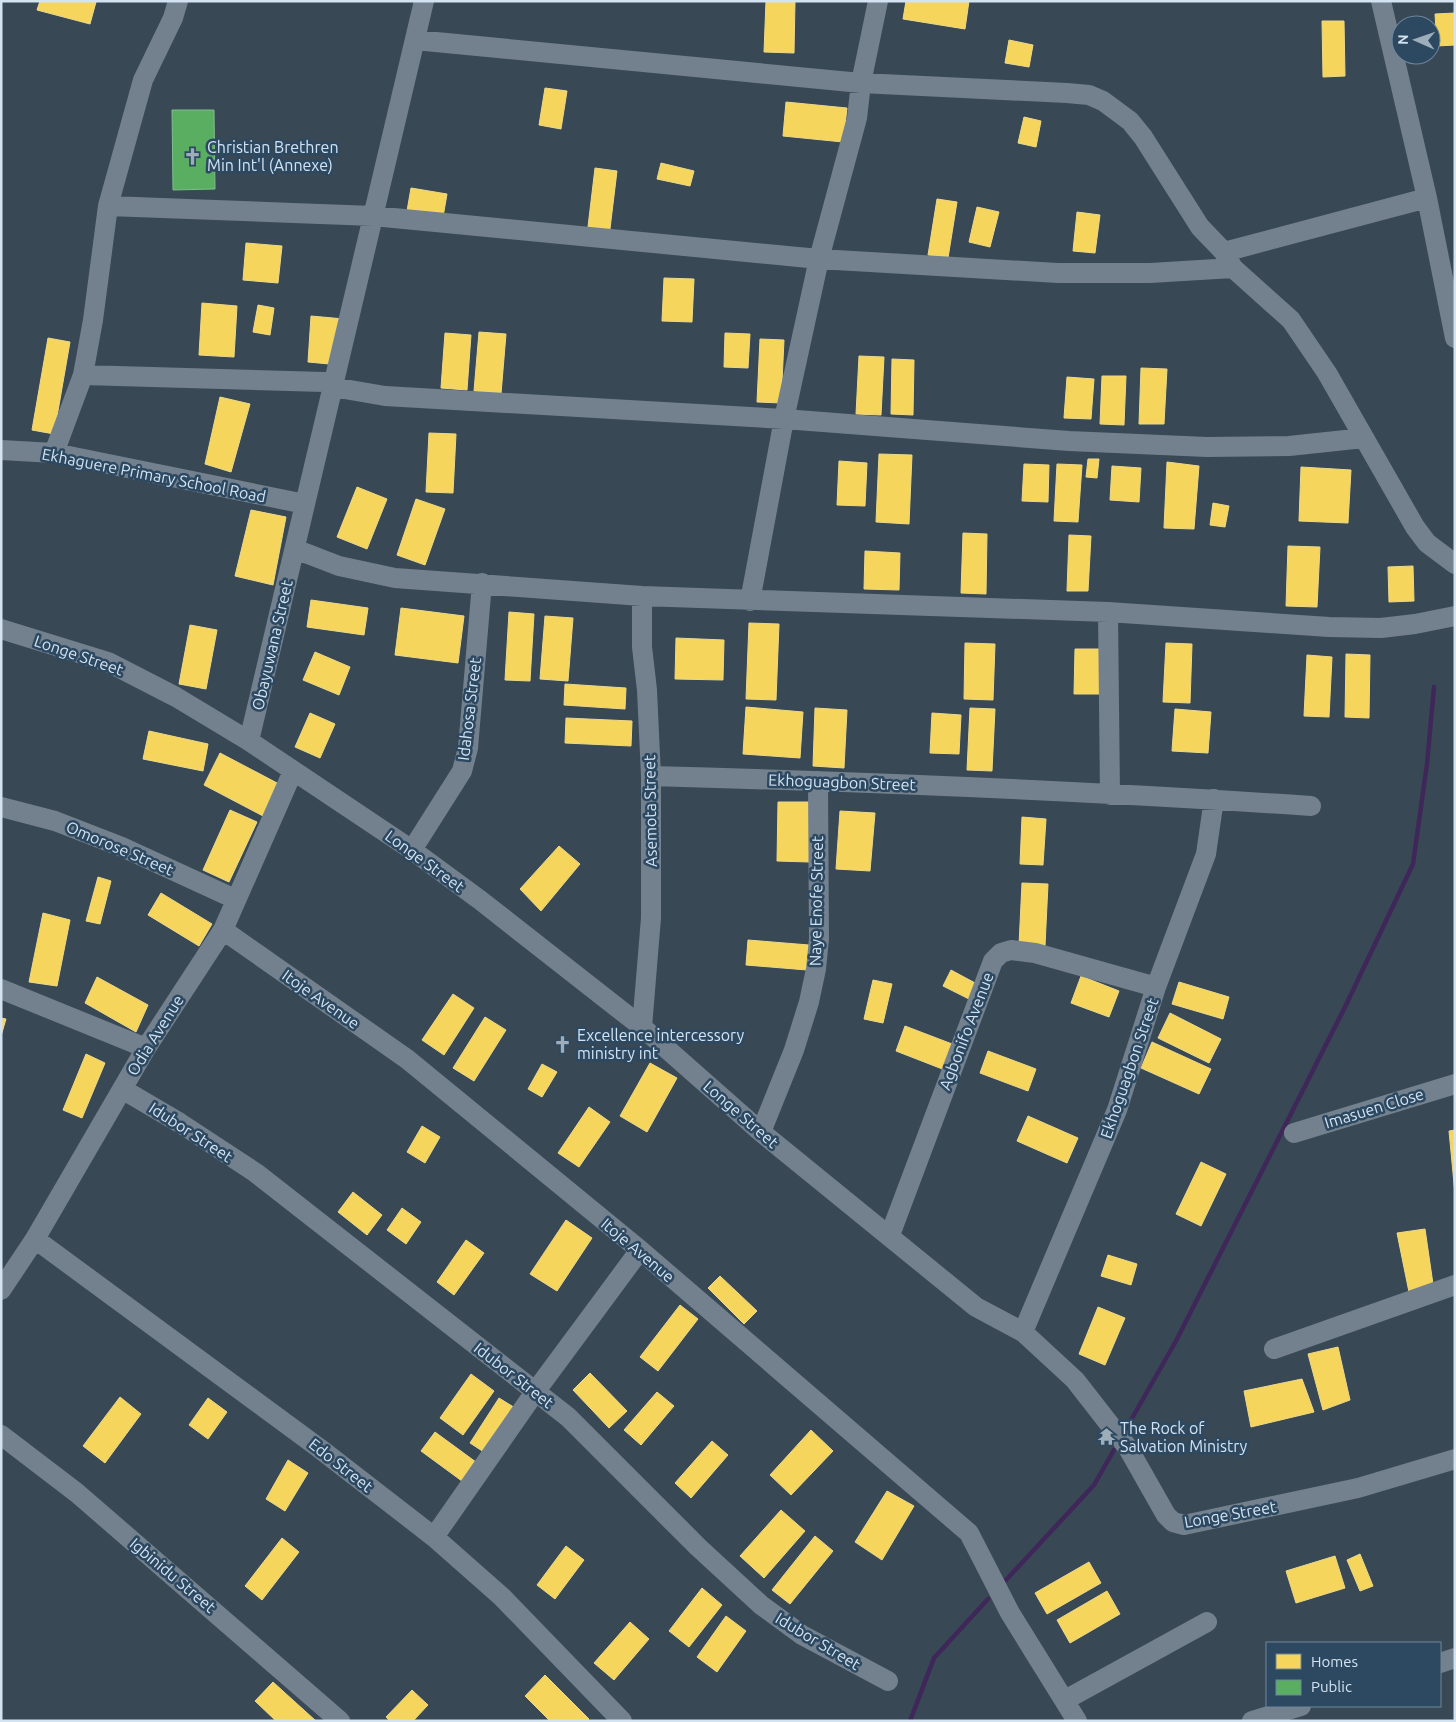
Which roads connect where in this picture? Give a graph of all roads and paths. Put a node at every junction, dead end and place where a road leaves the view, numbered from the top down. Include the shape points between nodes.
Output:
1 (178, 1) edge
2 (424, 1) edge
3 (878, 1) edge
4 (1381, 1) edge
5 (415, 40) junction
6 (861, 83) junction
7 (1427, 198) junction
8 (108, 206) junction
9 (373, 216) junction
10 (819, 259) junction
11 (1228, 260) junction
12 (1455, 338) edge
13 (82, 375) junction
14 (333, 387) junction
15 (784, 419) junction
16 (1364, 438) junction
17 (1, 450) edge
18 (54, 453) junction
19 (305, 504) junction
20 (295, 550) junction
21 (1455, 564) edge
22 (482, 583) junction
23 (642, 596) junction
24 (750, 600) junction
25 (1108, 612) junction
26 (1455, 616) edge
27 (1, 629) edge
28 (249, 741) junction
29 (293, 771) junction
30 (650, 776) junction
31 (818, 781) junction
32 (1110, 795) junction
33 (1214, 799) junction
34 (1311, 806) dead end
35 (1, 807) edge
36 (412, 850) junction
37 (235, 899) junction
38 (222, 930) junction
39 (1156, 987) junction
40 (1, 989) edge
41 (642, 1027) junction
42 (146, 1048) junction
43 (1455, 1084) edge
44 (122, 1088) junction
45 (761, 1132) junction
46 (1294, 1133) dead end
47 (890, 1235) junction
48 (35, 1238) junction
49 (640, 1250) junction
50 (1455, 1285) edge
51 (1, 1290) edge
52 (1023, 1332) junction
53 (1274, 1348) dead end
54 (535, 1392) junction
55 (1, 1435) edge
56 (1455, 1459) edge
57 (434, 1537) junction
58 (1207, 1622) dead end
59 (1455, 1658) edge
60 (1441, 1663) edge
61 (888, 1681) dead end
62 (1064, 1700) junction
63 (1298, 1707) edge
64 (340, 1721) edge
65 (622, 1721) edge
66 (1078, 1721) edge
67 (1252, 1721) edge

1 - 8 street via 143,80
2 - 5 street, Obayuwana Street
3 - 6 street
4 - 7 street
5 - 6 street
5 - 9 street, Obayuwana Street
6 - 10 street via 857,118
6 - 11 street via 1066,93 1103,101 1123,115 1143,137 1200,227
7 - 11 street
7 - 12 street
8 - 9 street
8 - 13 street via 93,320
9 - 10 street
9 - 14 street, Obayuwana Street
10 - 11 street via 1058,273 1150,273
10 - 15 street
11 - 16 street via 1291,320 1328,373
13 - 14 street via 324,382
13 - 18 street
14 - 15 street via 385,396
14 - 19 street, Obayuwana Street
15 - 16 street via 1069,441 1207,447 1289,446
15 - 24 street
16 - 21 street via 1415,527 1427,543
17 - 18 street, Ekhaguere Primary School Road
18 - 19 street, Ekhaguere Primary School Road
19 - 20 street, Obayuwana Street
20 - 22 street via 339,566 396,578
20 - 28 street, Obayuwana Street
22 - 23 street
22 - 36 street, Idahosa Street via 468,748 462,771
23 - 24 street
23 - 30 street, Asemota Street
24 - 25 street
25 - 26 street via 1381,628
25 - 32 street
27 - 28 street, Longe Street via 108,662 176,696
28 - 29 street, Longe Street
29 - 36 street, Longe Street
29 - 37 street, Odia Avenue
30 - 31 street, Ekhoguagbon Street
30 - 41 street, Asemota Street via 651,918
31 - 32 street, Ekhoguagbon Street
31 - 45 street, Naye Enofe Street via 819,939 816,969 810,1002 794,1050
32 - 33 street, Ekhoguagbon Street
33 - 34 street, Ekhoguagbon Street
33 - 39 street, Ekhoguagbon Street via 1206,854
35 - 37 street, Omorose Street via 55,822 122,847
36 - 41 street, Longe Street
37 - 38 street, Odia Avenue
38 - 42 street, Odia Avenue
38 - 49 street, Itoje Avenue via 407,1059
39 - 47 street, Agbonifo Avenue via 1035,953 1011,950 992,961
39 - 52 street, Ekhoguagbon Street via 1117,1110
40 - 42 street
41 - 45 street, Longe Street
42 - 44 street, Odia Avenue
43 - 46 street, Imasuen Close
44 - 48 street, Odia Avenue
44 - 54 street, Idubor Street via 256,1173
45 - 47 street, Longe Street
47 - 52 street, Longe Street via 976,1307
48 - 51 street, Odia Avenue
48 - 57 street, Edo Street
49 - 54 street
49 - 62 street, Itoje Avenue via 969,1532 1010,1613
50 - 53 street
52 - 56 street, Longe Street via 1087,1395 1128,1448 1173,1522 1184,1525 1358,1488
54 - 57 street
54 - 61 street, Idubor Street via 568,1417 761,1605 802,1635
55 - 64 street, Igbinidu Street via 77,1493
57 - 65 street, Edo Street via 502,1597
58 - 62 street
59 - 60 street
62 - 66 street, Itoje Avenue
63 - 67 street

